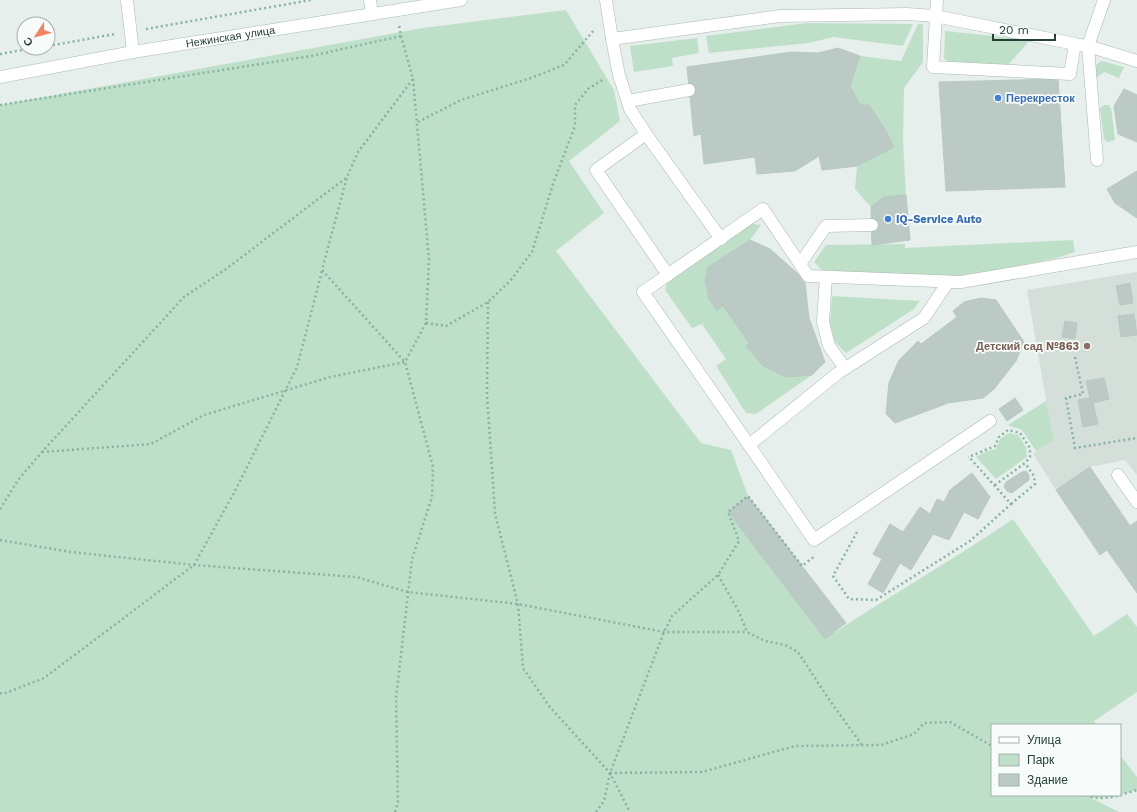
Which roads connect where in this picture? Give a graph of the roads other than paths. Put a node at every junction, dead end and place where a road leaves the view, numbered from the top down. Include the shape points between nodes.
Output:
1 (127, 0) edge
2 (370, 0) edge
3 (461, 0) edge
4 (606, 0) edge
5 (937, 0) edge
6 (1104, 0) edge
7 (372, 14) junction
8 (935, 16) junction
9 (612, 39) junction
10 (1075, 44) junction
11 (1088, 46) junction
12 (133, 52) junction
13 (1137, 61) edge
14 (0, 77) edge
15 (689, 90) dead end
16 (628, 101) junction
17 (646, 134) junction
18 (1097, 160) dead end
19 (872, 225) dead end
20 (721, 239) junction
21 (1137, 252) edge
22 (800, 264) junction
23 (668, 275) junction
24 (826, 277) junction
25 (961, 282) junction
26 (845, 368) junction
27 (990, 421) dead end
28 (749, 445) junction
29 (1118, 475) dead end
30 (1137, 502) edge

1 - 12 street
2 - 7 street
3 - 7 street, Нежинская улица
4 - 9 street
5 - 8 street
6 - 11 street
7 - 12 street, Нежинская улица
8 - 9 street via 780,16
8 - 10 street
8 - 10 street via 933,67 1070,74
9 - 16 street via 619,75
10 - 11 street
11 - 13 street
11 - 18 street
12 - 14 street, Нежинская улица
15 - 16 street
16 - 17 street
17 - 20 street
17 - 23 street via 596,170
19 - 22 street via 826,226
20 - 22 street via 763,209
20 - 23 street
21 - 25 street
22 - 24 street via 808,276
23 - 28 street via 643,292
24 - 25 street
24 - 26 street via 823,322 829,346
25 - 26 street via 948,282 924,318
26 - 28 street
27 - 28 street via 814,540
29 - 30 street

